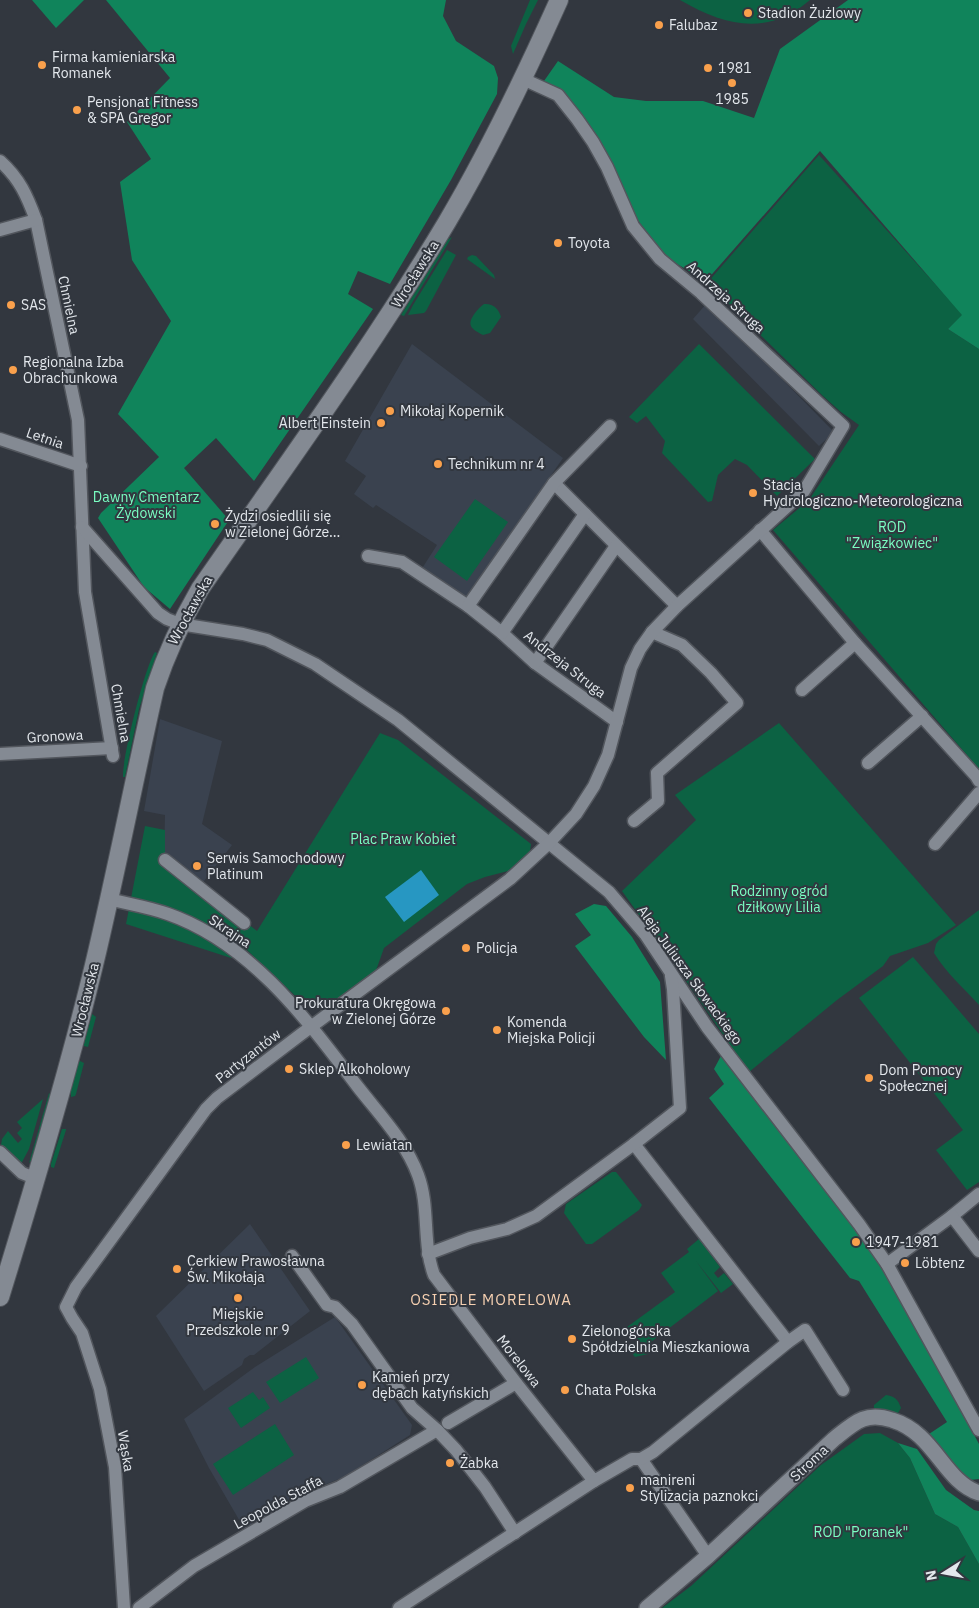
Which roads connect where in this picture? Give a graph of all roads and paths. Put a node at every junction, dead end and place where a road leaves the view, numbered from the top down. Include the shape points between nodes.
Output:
1 (559, 0) edge
2 (523, 79) junction
3 (0, 161) edge
4 (36, 220) junction
5 (0, 230) edge
6 (610, 426) dead end
7 (0, 439) edge
8 (81, 466) junction
9 (554, 483) junction
10 (585, 514) junction
11 (82, 527) junction
12 (760, 530) junction
13 (616, 546) junction
14 (368, 556) dead end
15 (468, 606) junction
16 (678, 606) junction
17 (180, 624) junction
18 (652, 632) junction
19 (502, 633) junction
20 (855, 643) junction
21 (535, 663) junction
22 (802, 690) dead end
23 (922, 716) junction
24 (617, 722) junction
25 (112, 752) joint
26 (0, 754) edge
27 (868, 763) dead end
28 (979, 781) edge
29 (979, 793) edge
30 (634, 821) dead end
31 (549, 843) junction
32 (935, 844) dead end
33 (165, 860) dead end
34 (109, 899) junction
35 (244, 923) dead end
36 (670, 971) junction
37 (312, 1026) junction
38 (634, 1144) junction
39 (0, 1152) edge
40 (37, 1179) junction
41 (979, 1194) edge
42 (952, 1216) junction
43 (979, 1251) edge
44 (428, 1254) junction
45 (292, 1256) dead end
46 (887, 1264) junction
47 (0, 1297) edge
48 (66, 1308) joint
49 (788, 1342) junction
50 (516, 1383) junction
51 (843, 1390) dead end
52 (443, 1427) junction
53 (979, 1430) edge
54 (641, 1459) junction
55 (594, 1481) junction
56 (976, 1491) edge
57 (515, 1533) junction
58 (708, 1556) junction
59 (124, 1608) edge
60 (139, 1608) edge
61 (399, 1608) edge
62 (647, 1608) edge

1 - 2 main road, Wrocławska
2 - 12 street, Andrzeja Struga via 558,95 577,118 607,167 633,226 660,259 701,293 843,426 804,491
2 - 17 main road, Wrocławska via 447,222 385,321 200,589
3 - 4 street, Chmielna via 27,194
4 - 5 street
4 - 8 street, Chmielna via 78,420
6 - 9 street
7 - 8 street, Letnia
8 - 11 street, Chmielna
9 - 10 street
9 - 15 street
10 - 13 street
10 - 19 street
11 - 17 street via 158,613
11 - 25 street, Chmielna via 85,592
12 - 16 street, Andrzeja Struga
12 - 20 street
13 - 16 street
13 - 21 street
14 - 15 street, Andrzeja Struga via 402,562
15 - 19 street, Andrzeja Struga
16 - 18 street, Andrzeja Struga
17 - 31 street, Aleja Juliusza Słowackiego via 267,640 315,664 395,718
17 - 34 main road, Wrocławska via 155,688
18 - 24 street, Andrzeja Struga via 631,668
18 - 30 street via 682,645 737,703 657,774 658,801
19 - 21 street, Andrzeja Struga
20 - 22 street
20 - 23 street
21 - 24 street, Andrzeja Struga
23 - 27 street
23 - 28 street
24 - 31 street, Andrzeja Struga via 608,755 594,786 576,814
25 - 26 street, Gronowa
29 - 32 street
31 - 36 street, Aleja Juliusza Słowackiego via 609,892
31 - 37 street, Partyzantów via 510,879
33 - 35 street
34 - 37 street, Skrajna via 168,913 227,944 270,982
34 - 40 main road, Wrocławska via 87,995
36 - 38 street via 680,1108
36 - 46 street, Aleja Juliusza Słowackiego via 707,1027
37 - 44 street, Morelowa via 402,1144 418,1172 425,1201
37 - 48 street, Partyzantów via 206,1109 76,1288
38 - 44 street via 536,1216
38 - 49 street
39 - 40 street via 22,1173
40 - 47 main road, Wrocławska
41 - 42 street
42 - 43 street
42 - 46 street
44 - 50 street, Morelowa via 434,1275
45 - 52 street via 327,1305 335,1307 352,1324 412,1408
46 - 53 street, Aleja Juliusza Słowackiego
48 - 59 street, Wąska via 82,1333 100,1389 115,1466
49 - 51 street via 805,1330
49 - 54 street
50 - 52 street, Leopolda Staffa
50 - 55 street, Morelowa
52 - 57 street
52 - 60 street, Leopolda Staffa via 194,1566
54 - 55 street via 627,1461
54 - 58 street
55 - 57 street
56 - 58 street, Stroma via 961,1483 916,1431 881,1416 865,1418 855,1421 834,1439
57 - 61 street
58 - 62 street, Stroma

